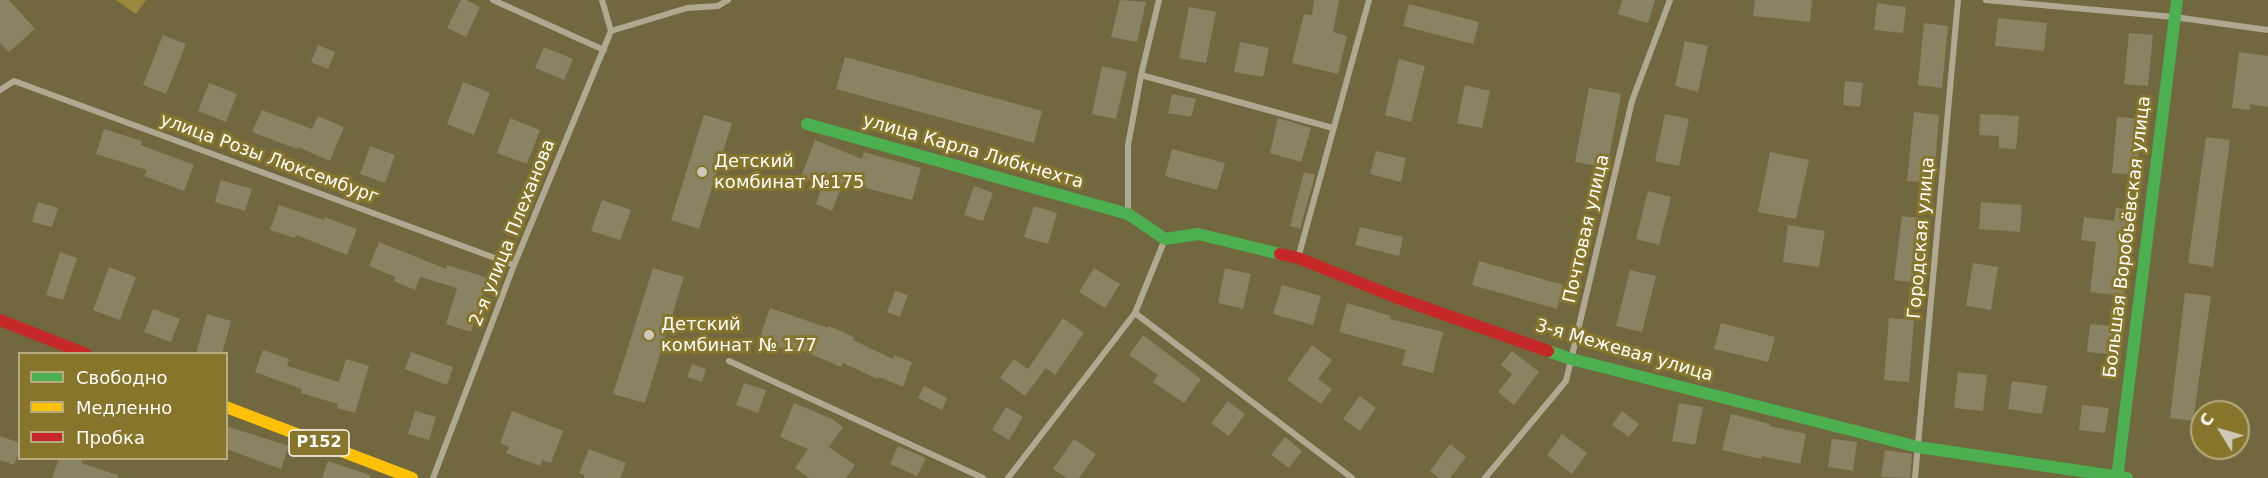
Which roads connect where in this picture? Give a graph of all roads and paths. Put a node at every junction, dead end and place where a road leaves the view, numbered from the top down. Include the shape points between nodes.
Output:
1 (493, 0) edge
2 (602, 0) edge
3 (728, 0) edge
4 (1159, 0) edge
5 (1369, 0) edge
6 (1670, 0) edge
7 (1958, 0) edge
8 (1986, 0) edge
9 (2176, 0) edge
10 (2174, 17) junction
11 (2268, 30) edge
12 (611, 31) junction
13 (604, 50) junction
14 (1141, 75) junction
15 (0, 90) edge
16 (807, 123) dead end
17 (1333, 128) junction
18 (1128, 214) junction
19 (1165, 239) junction
20 (1298, 258) junction
21 (514, 264) junction
22 (1135, 313) junction
23 (0, 321) edge
24 (81, 352) edge
25 (1571, 359) junction
26 (729, 362) dead end
27 (228, 408) edge
28 (1918, 447) junction
29 (412, 478) edge
30 (433, 478) edge
31 (983, 478) edge
32 (1008, 478) edge
33 (1352, 478) edge
34 (1485, 478) edge
35 (1915, 478) edge
36 (2120, 478) edge

1 - 13 street
2 - 12 street
3 - 12 street via 718,6 687,8
4 - 14 street
5 - 17 street
6 - 25 street, Почтовая улица via 1632,101
7 - 28 street, Городская улица
8 - 10 street
9 - 10 street, Большая Воробьёвская улица
10 - 11 street
10 - 36 street, Большая Воробьёвская улица
12 - 13 street, 2-я улица Плеханова
13 - 21 street, 2-я улица Плеханова
14 - 17 street
14 - 18 street via 1128,145
15 - 21 street, улица Розы Люксембург via 14,81
16 - 18 street, улица Карла Либкнехта
17 - 20 street
18 - 19 street
19 - 20 street, 3-я Межевая улица via 1198,234
19 - 22 street
20 - 25 street, 3-я Межевая улица
21 - 30 street, 2-я улица Плеханова
22 - 32 street
22 - 33 street
23 - 24 street
25 - 28 street, 3-я Межевая улица
25 - 34 street, Почтовая улица via 1566,381
26 - 31 street
27 - 29 street, Р152
28 - 35 street, Городская улица
28 - 36 street, 3-я Межевая улица

